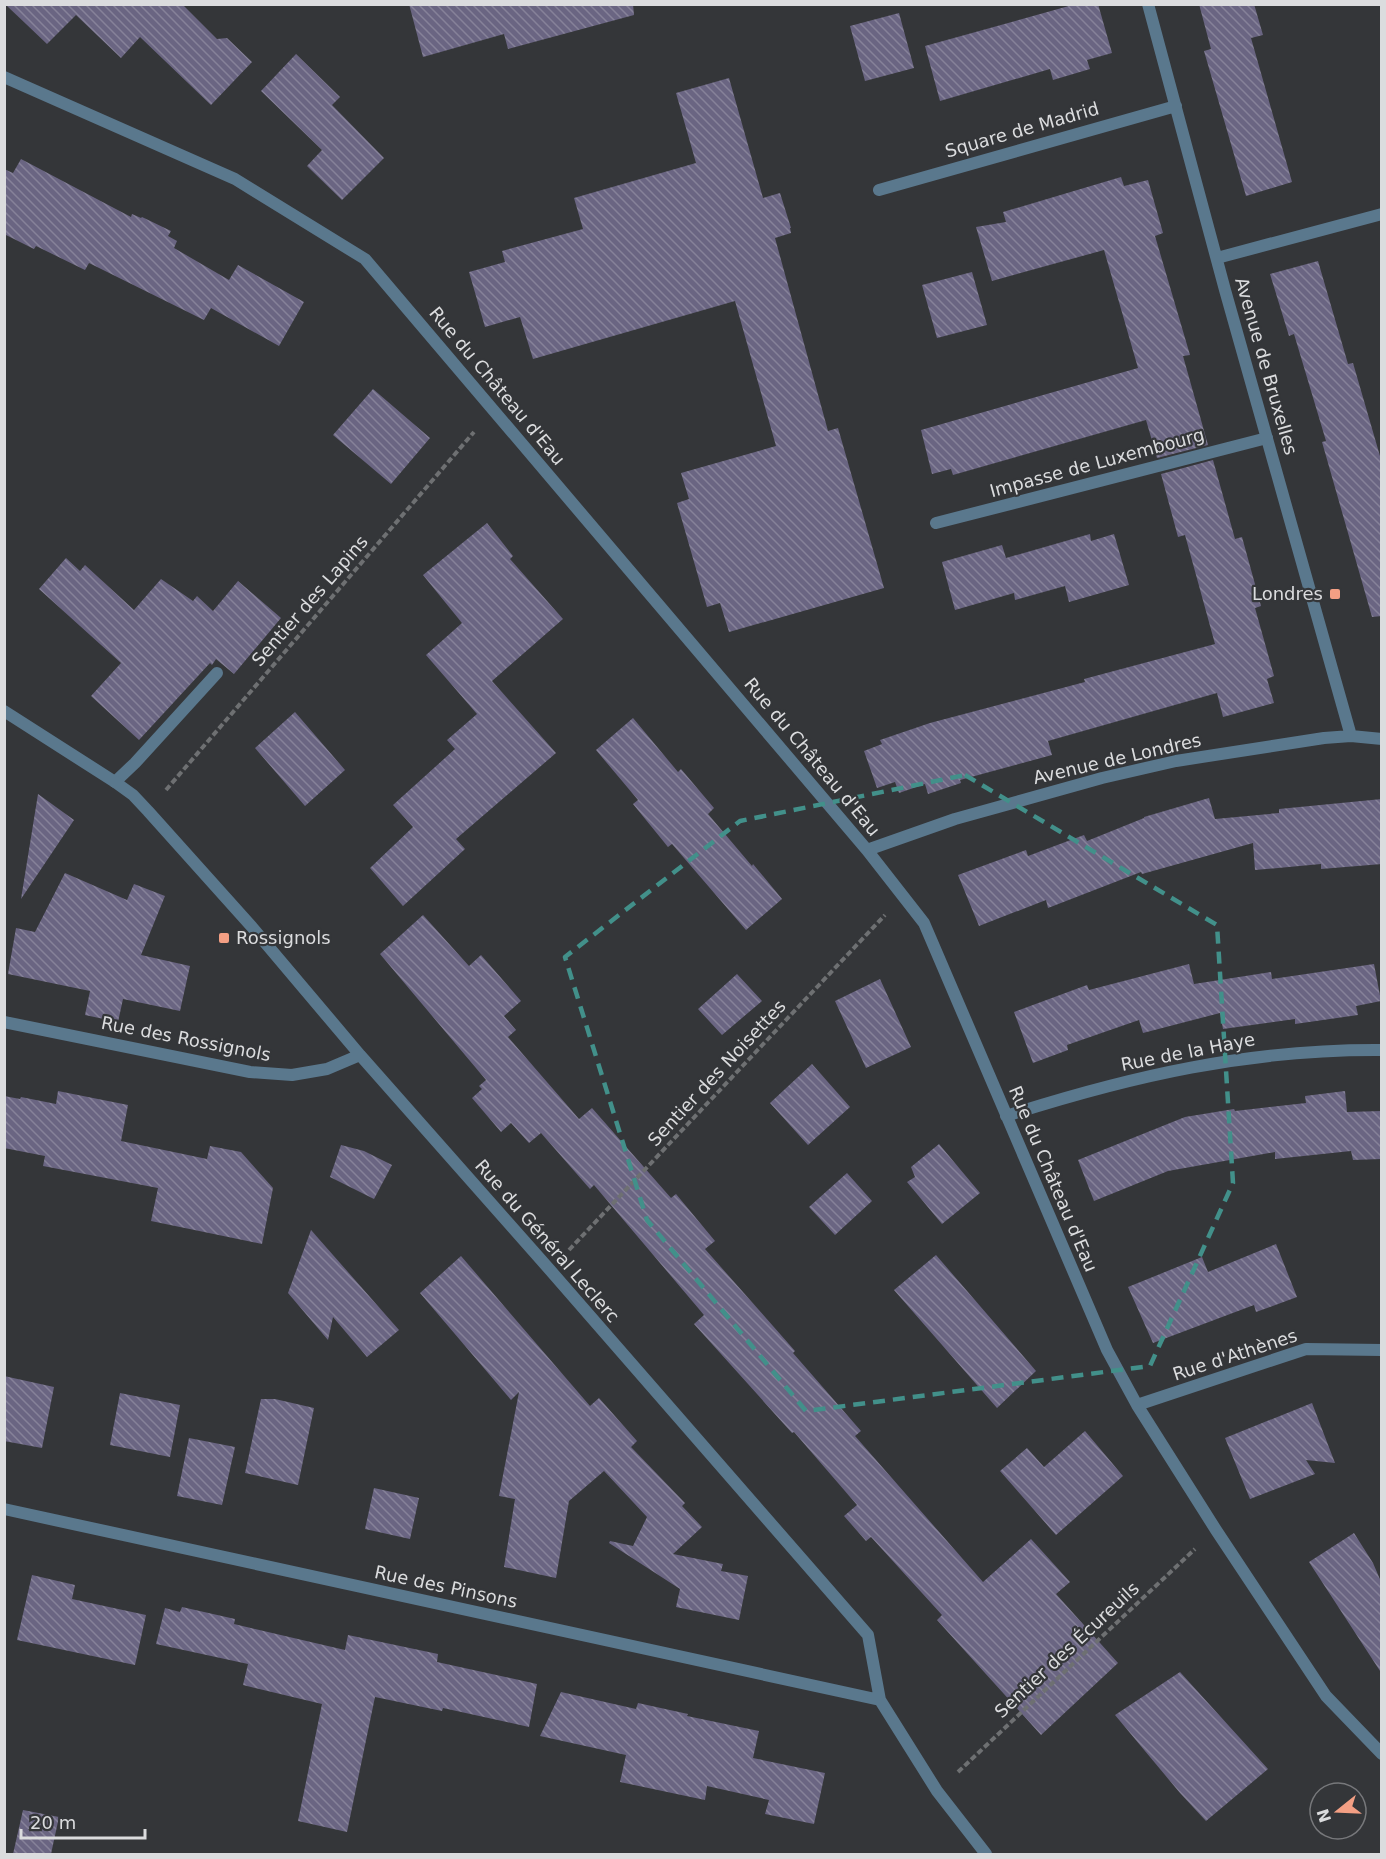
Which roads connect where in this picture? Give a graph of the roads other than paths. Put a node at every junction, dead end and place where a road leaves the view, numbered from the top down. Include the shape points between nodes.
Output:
1 (1148, 4) edge
2 (4, 77) edge
3 (1176, 106) junction
4 (879, 190) dead end
5 (1382, 214) edge
6 (1217, 258) junction
7 (1267, 438) junction
8 (936, 524) dead end
9 (217, 673) dead end
10 (4, 711) edge
11 (1351, 736) junction
12 (1382, 739) edge
13 (115, 782) junction
14 (867, 850) junction
15 (4, 1022) edge
16 (1382, 1050) edge
17 (360, 1055) junction
18 (1006, 1116) junction
19 (1382, 1350) edge
20 (1137, 1405) junction
21 (4, 1509) edge
22 (879, 1700) junction
23 (1382, 1754) edge
24 (986, 1854) edge

1 - 3 street, Avenue de Bruxelles
2 - 14 street, Rue du Château d'Eau via 235,179 366,259
3 - 4 street, Square de Madrid
3 - 6 street, Avenue de Bruxelles
5 - 6 street
6 - 7 street, Avenue de Bruxelles
7 - 8 street, Impasse de Luxembourg
7 - 11 street, Avenue de Bruxelles
9 - 13 street
10 - 13 street, Rue du Général Leclerc
11 - 12 street, Avenue de Londres
11 - 14 street, Avenue de Londres via 1176,761 1102,778 956,819
13 - 17 street, Rue du Général Leclerc via 148,811
14 - 18 street, Rue du Château d'Eau via 924,923
15 - 17 street, Rue des Rossignols via 250,1072 292,1075 327,1068
16 - 18 street, Rue de la Haye via 1268,1055 1183,1068
17 - 22 street, Rue du Général Leclerc via 868,1635
18 - 20 street, Rue du Château d'Eau via 1107,1350
19 - 20 street, Rue d'Athènes via 1306,1349
20 - 23 street, Rue du Château d'Eau via 1326,1696
21 - 22 street, Rue des Pinsons
22 - 24 street, Rue du Général Leclerc via 937,1791

